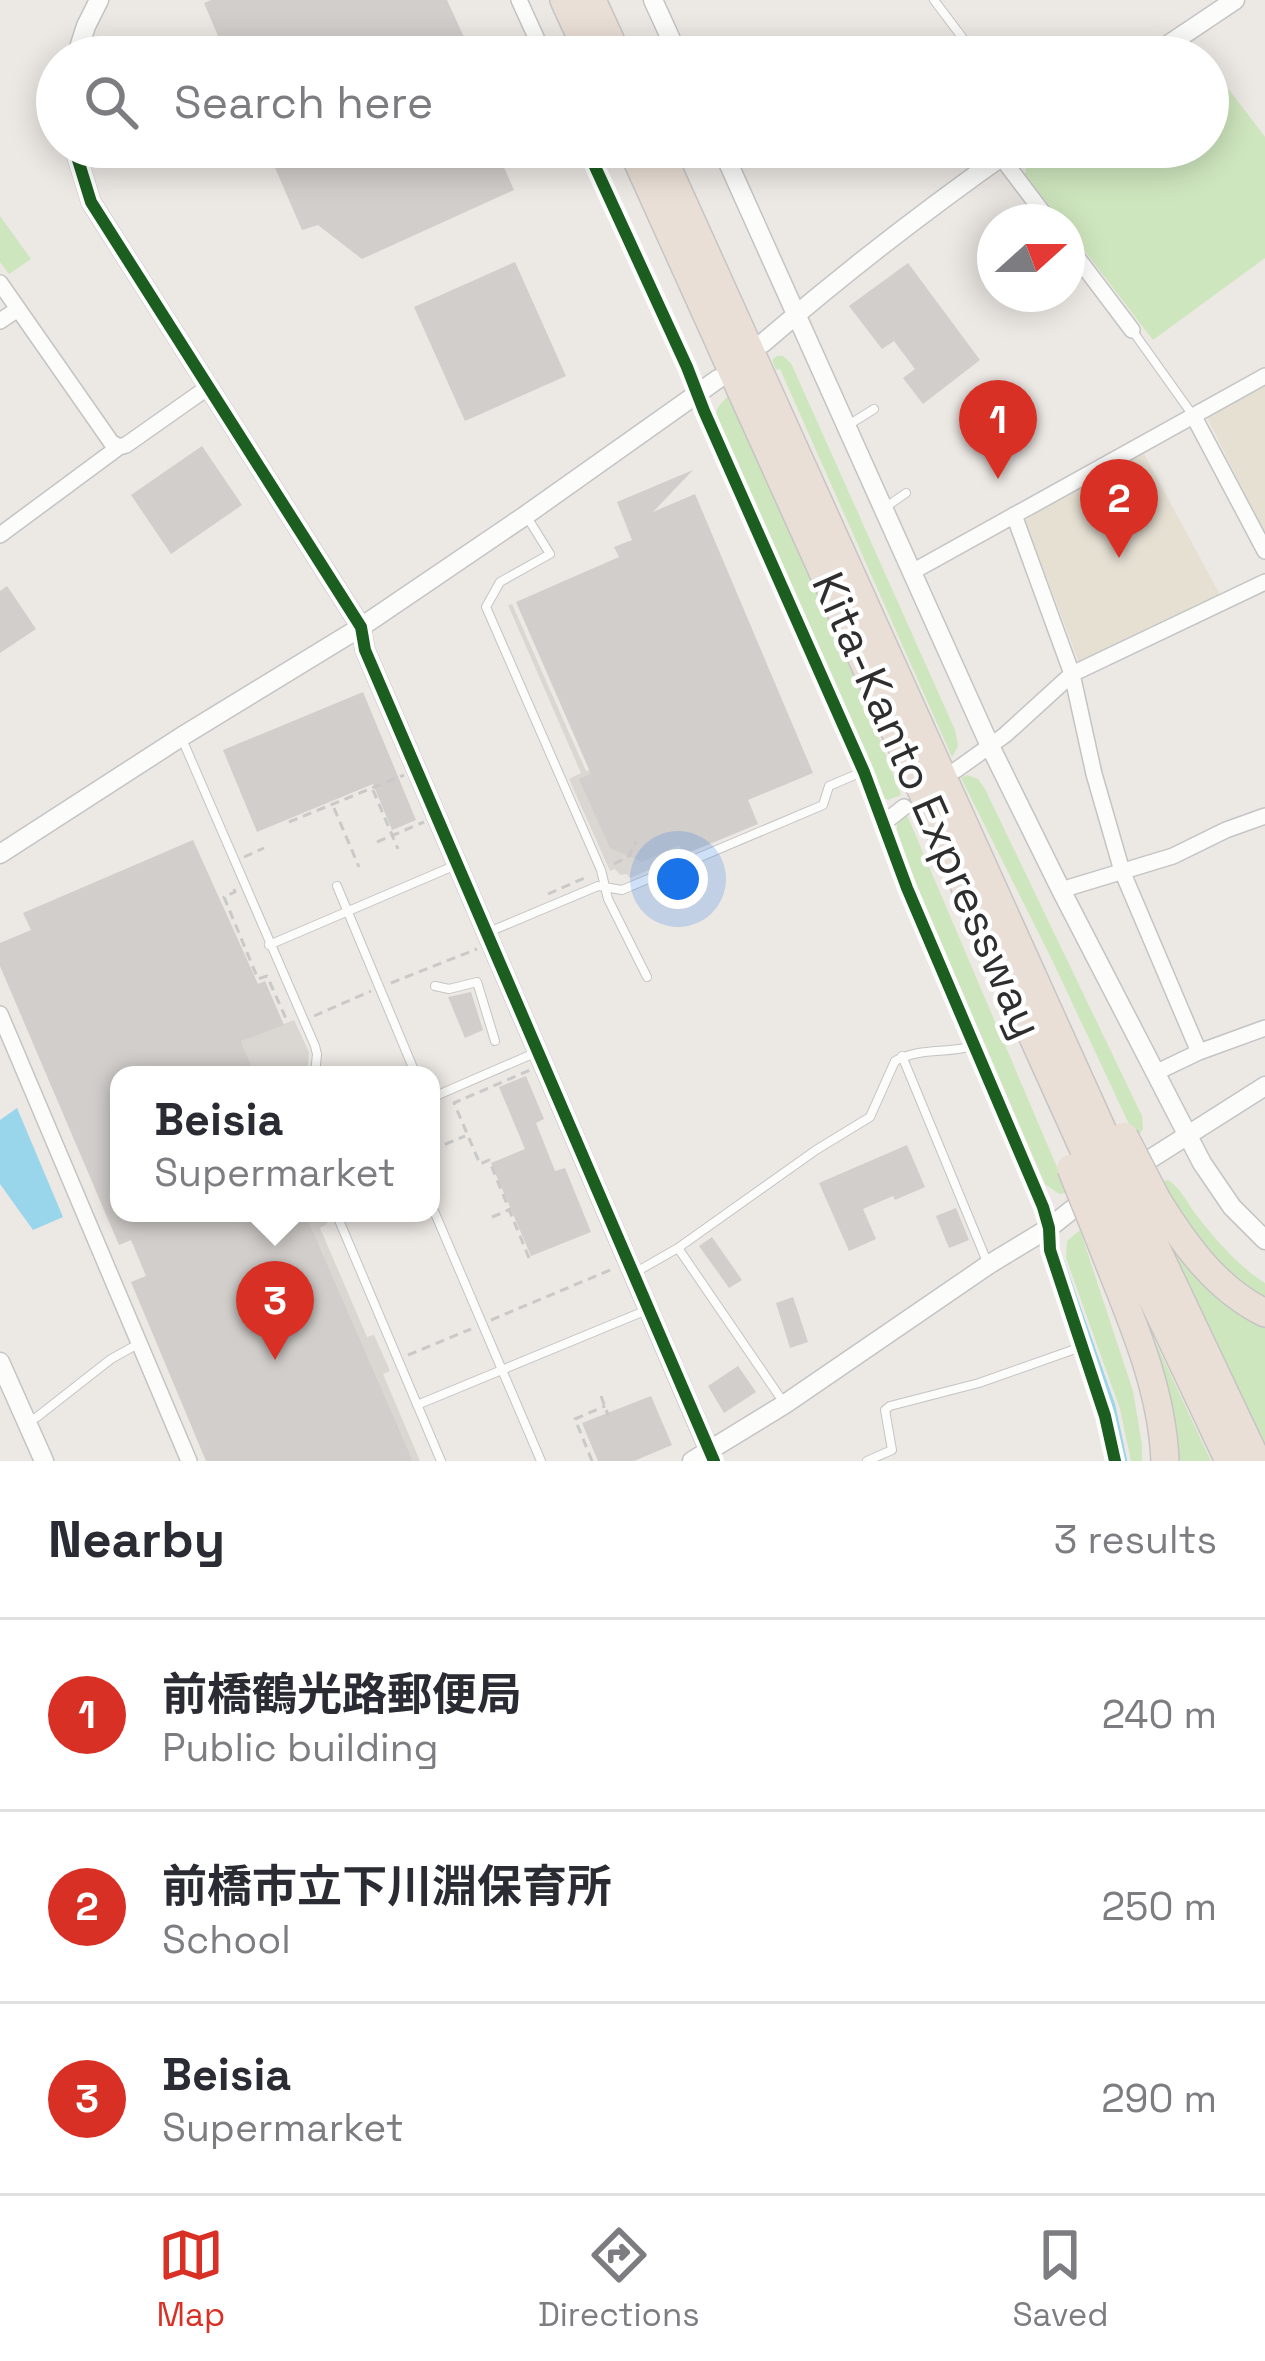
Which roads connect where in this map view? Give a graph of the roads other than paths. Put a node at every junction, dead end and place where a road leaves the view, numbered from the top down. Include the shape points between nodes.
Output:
1 (99, 0) edge
2 (519, 0) edge
3 (564, 0) edge
4 (592, 0) edge
5 (653, 0) edge
6 (934, 0) edge
7 (1235, 0) edge
8 (83, 36) edge
9 (535, 36) edge
10 (580, 36) edge
11 (608, 36) edge
12 (669, 36) edge
13 (961, 36) edge
14 (1181, 36) edge
15 (80, 168) edge
16 (596, 168) edge
17 (640, 168) edge
18 (667, 168) edge
19 (730, 168) edge
20 (986, 168) edge
21 (1018, 168) edge
22 (1039, 204) edge
23 (1085, 268) edge
24 (0, 283) edge
25 (18, 309) junction
26 (796, 314) junction
27 (0, 322) edge
28 (1132, 330) joint
29 (763, 343) dead end
30 (1265, 376) edge
31 (718, 379) dead end
32 (207, 388) junction
33 (699, 394) junction
34 (874, 409) dead end
35 (1193, 415) junction
36 (847, 427) junction
37 (119, 447) junction
38 (906, 493) dead end
39 (0, 509) edge
40 (883, 510) junction
41 (526, 515) junction
42 (1014, 515) junction
43 (6, 530) edge
44 (1265, 551) edge
45 (912, 572) junction
46 (1265, 582) edge
47 (361, 627) junction
48 (1072, 674) junction
49 (181, 737) junction
50 (990, 746) junction
51 (956, 770) dead end
52 (864, 772) junction
53 (904, 808) dead end
54 (1265, 816) edge
55 (885, 822) junction
56 (0, 854) edge
57 (458, 864) junction
58 (1122, 871) junction
59 (337, 886) dead end
60 (605, 886) junction
61 (1061, 890) junction
62 (348, 912) junction
63 (486, 933) junction
64 (269, 945) junction
65 (647, 976) dead end
66 (435, 986) dead end
67 (0, 1014) edge
68 (1265, 1028) edge
69 (495, 1041) dead end
70 (974, 1045) junction
71 (1198, 1052) junction
72 (902, 1056) junction
73 (535, 1060) junction
74 (316, 1066) edge
75 (412, 1066) edge
76 (1155, 1073) junction
77 (1265, 1086) edge
78 (440, 1095) edge
79 (1188, 1136) junction
80 (1098, 1152) junction
81 (1147, 1161) dead end
82 (1074, 1208) dead end
83 (1128, 1219) junction
84 (341, 1222) edge
85 (439, 1222) edge
86 (1049, 1228) junction
87 (1265, 1240) edge
88 (678, 1248) junction
89 (988, 1265) junction
90 (625, 1270) junction
91 (649, 1309) junction
92 (1265, 1313) edge
93 (138, 1344) junction
94 (1082, 1346) junction
95 (0, 1362) edge
96 (501, 1370) junction
97 (785, 1404) junction
98 (417, 1406) junction
99 (26, 1422) junction
100 (705, 1457) edge
101 (44, 1461) edge
102 (189, 1461) edge
103 (440, 1461) edge
104 (542, 1461) edge
105 (867, 1461) edge
106 (1114, 1461) edge
107 (1165, 1461) edge
108 (1229, 1461) edge
109 (1257, 1461) edge

1 - 8 street
2 - 9 street
3 - 10 highway
4 - 11 highway
5 - 12 street
6 - 13 lane
7 - 14 street
15 - 32 street via 91,202
16 - 33 street
17 - 80 highway, Kita-Kanto Expressway via 957,869 1028,1063
18 - 80 highway, Kita-Kanto Expressway via 968,834
19 - 26 street
20 - 26 street
21 - 22 street
23 - 28 street
24 - 25 street
25 - 27 street
25 - 37 street
26 - 29 street
26 - 36 street
28 - 35 lane
30 - 35 street
31 - 33 street
32 - 37 street
32 - 47 street
33 - 41 street
33 - 52 street
34 - 36 lane
35 - 42 street
35 - 44 street
36 - 40 street
37 - 43 street
38 - 40 lane
39 - 43 street
40 - 45 street
41 - 47 street
41 - 60 lane via 550,554 500,582 486,607
42 - 45 street
42 - 48 street
45 - 50 street
46 - 48 street
47 - 49 street
47 - 57 street
48 - 50 street
48 - 58 street
49 - 56 street
49 - 64 lane
50 - 51 street
50 - 61 street
52 - 55 street
52 - 60 lane via 829,786 823,805 622,890
53 - 55 street
54 - 58 street
55 - 70 street
57 - 62 lane
57 - 63 street
58 - 61 street
58 - 71 street
59 - 62 lane
60 - 63 lane
60 - 65 lane
61 - 76 street
62 - 64 lane
62 - 75 lane
63 - 73 street
64 - 74 lane via 315,1046
66 - 69 lane via 477,982
67 - 93 street
68 - 71 street
70 - 72 lane
70 - 86 street
71 - 76 street
72 - 88 lane via 870,1117
72 - 89 lane
73 - 78 lane
73 - 90 street
76 - 79 street
77 - 79 street
79 - 81 street
79 - 87 street via 1232,1207
80 - 83 highway, bridge
80 - 83 highway, bridge
82 - 86 street
83 - 92 highway via 1195,1256
83 - 107 highway
83 - 108 highway
83 - 109 highway
84 - 98 lane
85 - 96 lane
86 - 89 street
86 - 94 street
88 - 90 lane
88 - 97 lane
89 - 97 street
90 - 91 street
91 - 96 lane
91 - 100 street
93 - 99 lane
93 - 102 street
94 - 105 lane via 890,1406 884,1417 893,1448
94 - 106 street
95 - 99 street
96 - 98 lane
96 - 104 lane
97 - 100 street
98 - 103 lane
99 - 101 street

